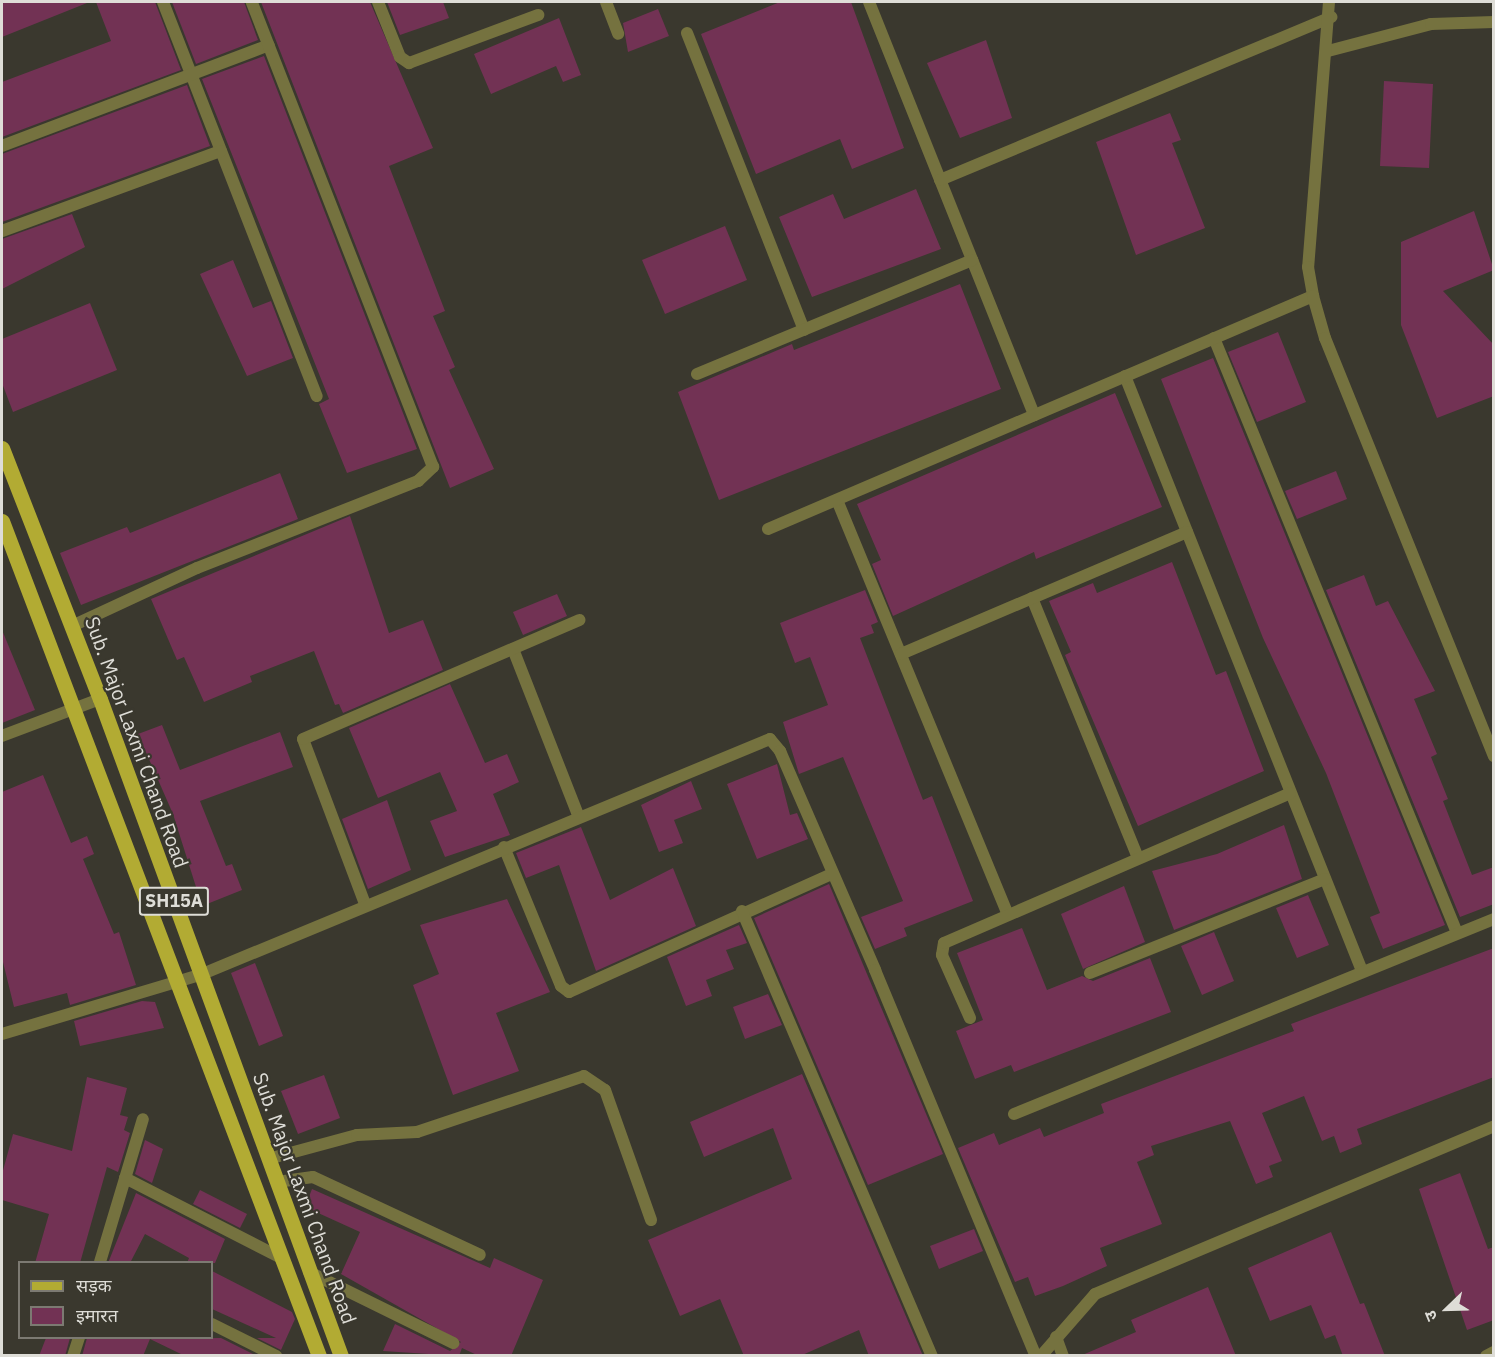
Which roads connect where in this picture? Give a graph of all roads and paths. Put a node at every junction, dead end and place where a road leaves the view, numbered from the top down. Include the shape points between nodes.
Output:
1 (163, 2) edge
2 (252, 2) edge
3 (378, 2) edge
4 (606, 2) edge
5 (869, 2) edge
6 (1329, 2) edge
7 (538, 15) dead end
8 (1331, 16) junction
9 (1494, 22) edge
10 (687, 33) dead end
11 (618, 34) dead end
12 (269, 45) junction
13 (1328, 51) junction
14 (191, 75) junction
15 (2, 146) edge
16 (221, 151) junction
17 (940, 180) junction
18 (2, 231) edge
19 (972, 260) junction
20 (1313, 296) junction
21 (804, 330) junction
22 (1214, 338) junction
23 (697, 374) dead end
24 (1125, 376) junction
25 (317, 396) dead end
26 (1034, 415) junction
27 (2, 448) edge
28 (837, 500) junction
29 (2, 521) edge
30 (768, 529) dead end
31 (1187, 532) junction
32 (5, 542) edge
33 (1032, 598) junction
34 (579, 620) dead end
35 (72, 626) junction
36 (513, 649) junction
37 (901, 654) junction
38 (100, 699) junction
39 (73, 709) junction
40 (2, 736) edge
41 (1494, 756) edge
42 (1290, 793) junction
43 (578, 815) junction
44 (504, 847) junction
45 (1138, 858) junction
46 (831, 874) junction
47 (1325, 879) junction
48 (366, 904) junction
49 (742, 911) junction
50 (1007, 913) junction
51 (1494, 919) edge
52 (1457, 933) junction
53 (1362, 971) junction
54 (1090, 973) dead end
55 (200, 975) junction
56 (174, 985) junction
57 (970, 1018) dead end
58 (2, 1034) edge
59 (1014, 1114) dead end
60 (143, 1119) dead end
61 (1494, 1126) edge
62 (268, 1159) junction
63 (124, 1178) junction
64 (276, 1182) junction
65 (651, 1220) dead end
66 (480, 1255) dead end
67 (281, 1258) junction
68 (101, 1261) edge
69 (309, 1272) junction
70 (213, 1324) edge
71 (1056, 1336) junction
72 (79, 1339) edge
73 (453, 1342) dead end
74 (340, 1351) edge
75 (1494, 1352) edge
76 (319, 1354) edge
77 (74, 1356) edge
78 (276, 1356) edge
79 (932, 1356) edge
80 (1036, 1356) edge
81 (1041, 1356) edge
82 (1063, 1356) edge
83 (1486, 1356) edge

1 - 14 street
2 - 12 street
3 - 7 street via 400,57 409,63
4 - 11 street
5 - 17 street
6 - 8 street
8 - 13 street
8 - 17 street
9 - 13 street via 1431,24
10 - 21 street
12 - 14 street
12 - 35 street via 433,467 418,481 196,568
13 - 20 street via 1308,267
14 - 15 street
14 - 16 street
16 - 18 street
16 - 25 street
17 - 19 street
19 - 21 street
19 - 26 street
20 - 22 street
20 - 41 street via 1325,339
21 - 23 street
22 - 24 street
22 - 52 street
24 - 26 street
24 - 31 street
26 - 28 street
27 - 35 main road, Sub. Major Laxmi Chand Road / SH15A
28 - 30 street
28 - 37 street
29 - 32 main road, Sub. Major Laxmi Chand Road / SH15A
31 - 33 street
31 - 42 street
32 - 39 main road, Sub. Major Laxmi Chand Road / SH15A
33 - 37 street
33 - 45 street
34 - 36 street
35 - 38 main road, Sub. Major Laxmi Chand Road / SH15A
36 - 43 street
36 - 48 street via 303,739
37 - 50 street
38 - 39 street
38 - 55 main road, Sub. Major Laxmi Chand Road / SH15A
39 - 40 street
39 - 56 main road, Sub. Major Laxmi Chand Road / SH15A
42 - 45 street
42 - 47 street
43 - 44 street
43 - 46 street via 770,739 780,751
44 - 48 street
44 - 49 street via 561,986 569,992
45 - 50 street
46 - 49 street
46 - 80 street
47 - 53 street
47 - 54 street
48 - 55 street
49 - 79 street
50 - 57 street via 950,939 942,949
51 - 52 street
52 - 53 street
53 - 59 street
55 - 56 street
55 - 62 main road, Sub. Major Laxmi Chand Road / SH15A
56 - 58 street
56 - 67 main road, Sub. Major Laxmi Chand Road / SH15A
60 - 63 street
61 - 71 street via 1095,1294
62 - 64 main road, Sub. Major Laxmi Chand Road / SH15A
62 - 65 street via 357,1135 417,1132 584,1076 605,1090
63 - 67 street
63 - 68 street
64 - 66 street via 313,1177
64 - 69 main road, Sub. Major Laxmi Chand Road / SH15A
67 - 76 main road, Sub. Major Laxmi Chand Road / SH15A
69 - 73 street
69 - 74 main road, Sub. Major Laxmi Chand Road / SH15A
70 - 78 street
71 - 81 street
71 - 82 street
72 - 77 street
74 - 76 main road
75 - 83 street

